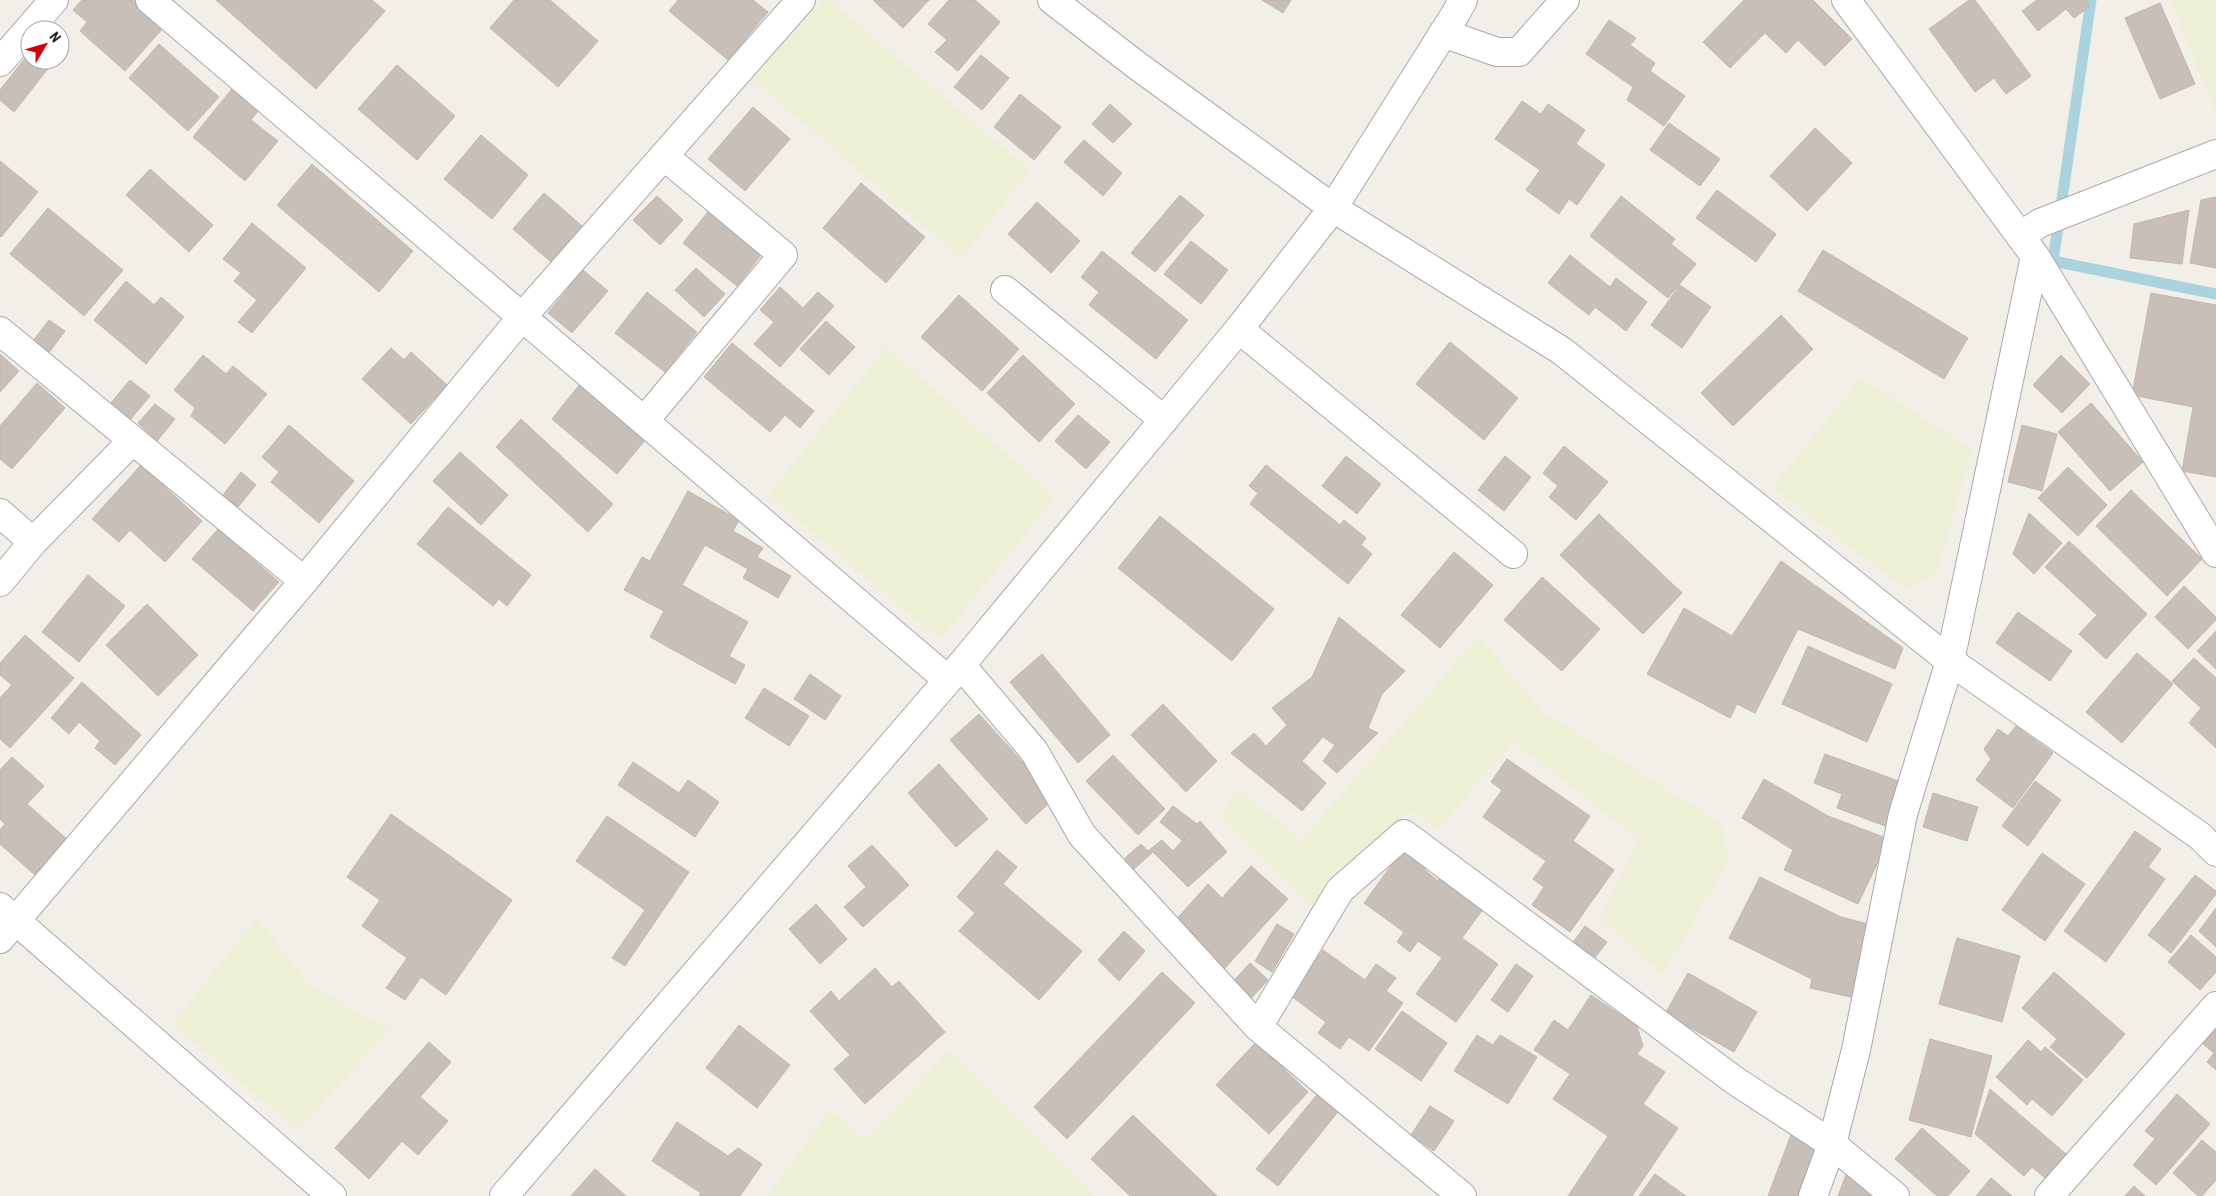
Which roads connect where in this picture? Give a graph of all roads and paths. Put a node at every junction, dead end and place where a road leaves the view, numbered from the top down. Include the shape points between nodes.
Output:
1 (54, 0) edge
2 (150, 0) edge
3 (801, 0) edge
4 (1052, 0) edge
5 (1463, 0) edge
6 (1565, 0) edge
7 (1846, 0) edge
8 (1443, 33) junction
9 (0, 62) edge
10 (2216, 154) edge
11 (664, 156) junction
12 (1333, 208) junction
13 (2028, 246) junction
14 (1005, 290) dead end
15 (522, 317) junction
16 (1239, 329) junction
17 (0, 331) edge
18 (1164, 420) junction
19 (644, 422) junction
20 (132, 441) junction
21 (0, 513) edge
22 (33, 542) junction
23 (2216, 553) edge
24 (1513, 554) dead end
25 (304, 581) junction
26 (0, 582) edge
27 (1950, 662) junction
28 (954, 673) junction
29 (2211, 841) edge
30 (5, 923) edge
31 (2216, 1006) edge
32 (1258, 1026) junction
33 (1832, 1144) junction
34 (332, 1196) edge
35 (504, 1196) edge
36 (1462, 1196) edge
37 (1814, 1196) edge
38 (1895, 1196) edge
39 (2049, 1196) edge

1 - 9 street
2 - 15 street
3 - 11 street
4 - 12 street
5 - 8 street
6 - 8 street via 1519,52 1498,52
7 - 13 street
8 - 12 street
10 - 13 street via 2040,223
11 - 15 street
11 - 19 street via 784,255
12 - 16 street
12 - 27 street via 1562,351
13 - 23 street
13 - 27 street
14 - 18 street
15 - 19 street
15 - 25 street
16 - 18 street
16 - 24 street
17 - 20 street
18 - 28 street
19 - 28 street
20 - 22 street
20 - 25 street
21 - 22 street
22 - 26 street
25 - 30 street
27 - 29 street
27 - 33 street via 1903,814 1856,1050
28 - 32 street via 1034,751 1082,835
28 - 35 street
30 - 34 street
31 - 39 street
32 - 33 street via 1340,890 1404,834 1734,1080
32 - 36 street
33 - 37 street
33 - 38 street

